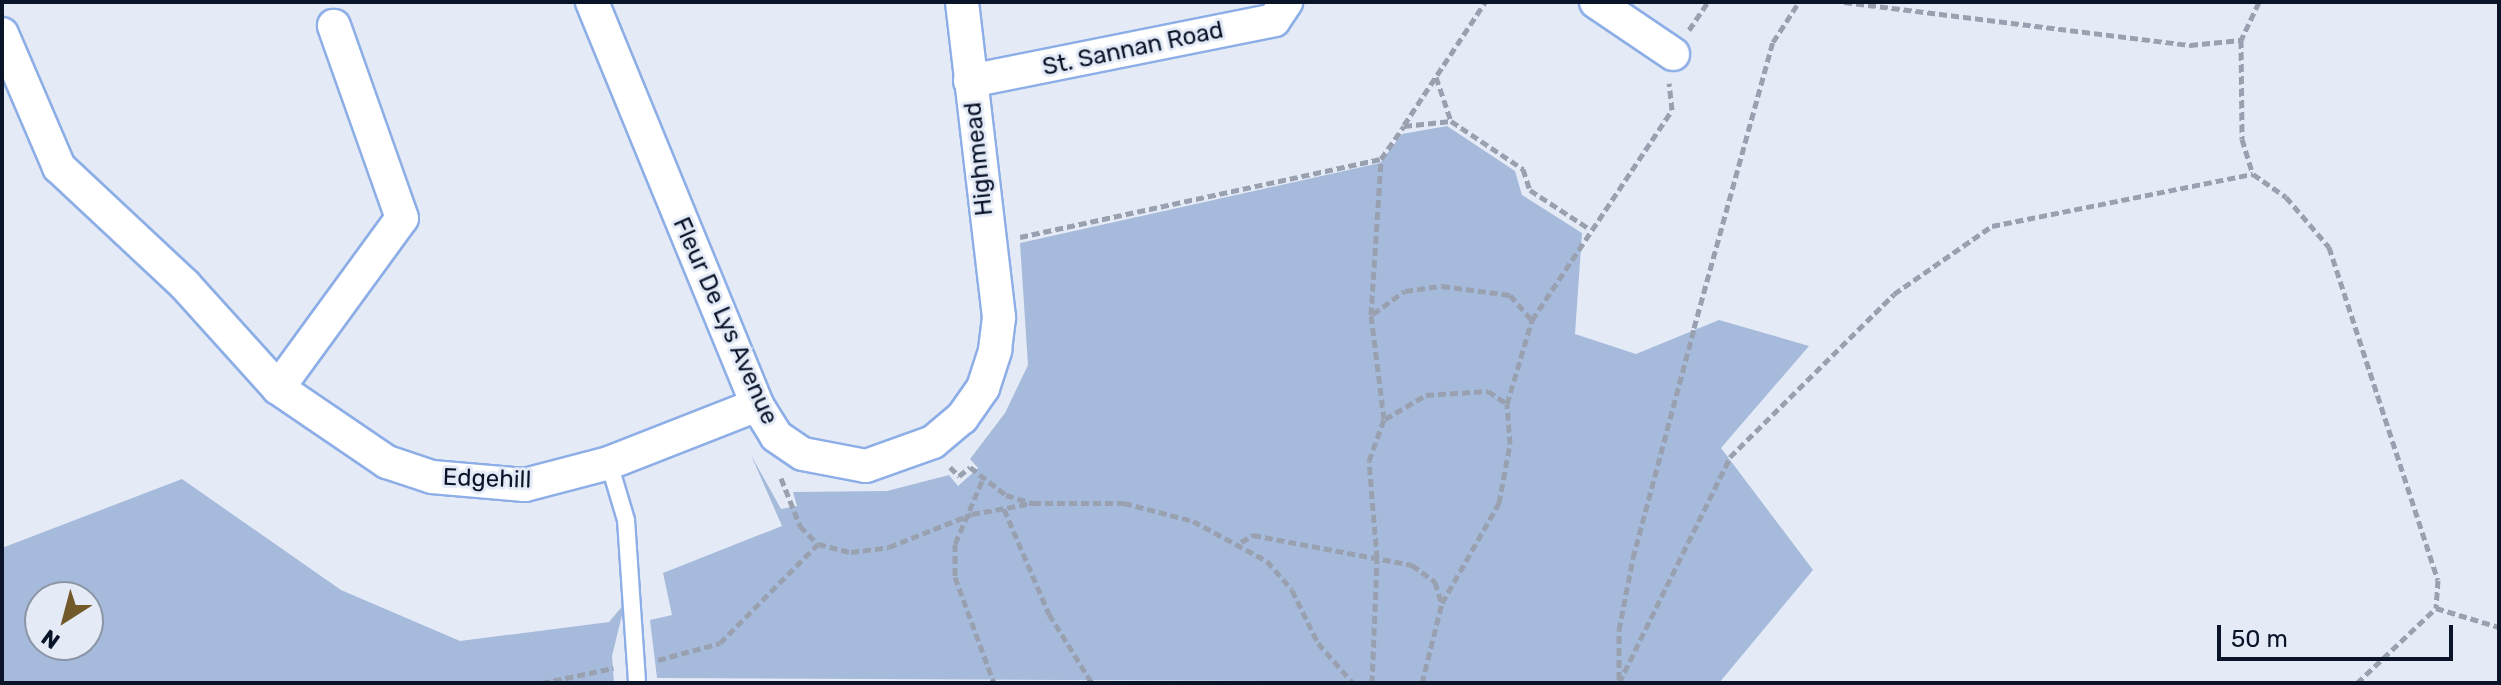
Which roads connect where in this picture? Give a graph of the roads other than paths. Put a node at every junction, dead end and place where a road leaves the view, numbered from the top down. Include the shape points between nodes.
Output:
1 (592, 2) edge
2 (962, 2) edge
3 (1286, 2) edge
4 (1596, 2) edge
5 (334, 26) dead end
6 (2, 34) edge
7 (1675, 56) road end
8 (970, 81) junction
9 (999, 317) joint
10 (278, 388) junction
11 (757, 405) junction
12 (609, 463) junction
13 (637, 683) edge

1 - 11 street, Fleur De Lys Avenue
2 - 8 street, Highmead
3 - 8 street, St. Sannan Road via 1274,20
4 - 7 street
5 - 10 street via 402,218
6 - 10 street, Edgehill via 59,167 185,285
8 - 9 street, Highmead
9 - 11 street, Fleur De Lys Avenue via 983,388 933,442 866,466 829,463 776,436
10 - 12 street, Edgehill via 387,462 432,477 525,485
11 - 12 street, Edgehill
12 - 13 lane via 626,520

